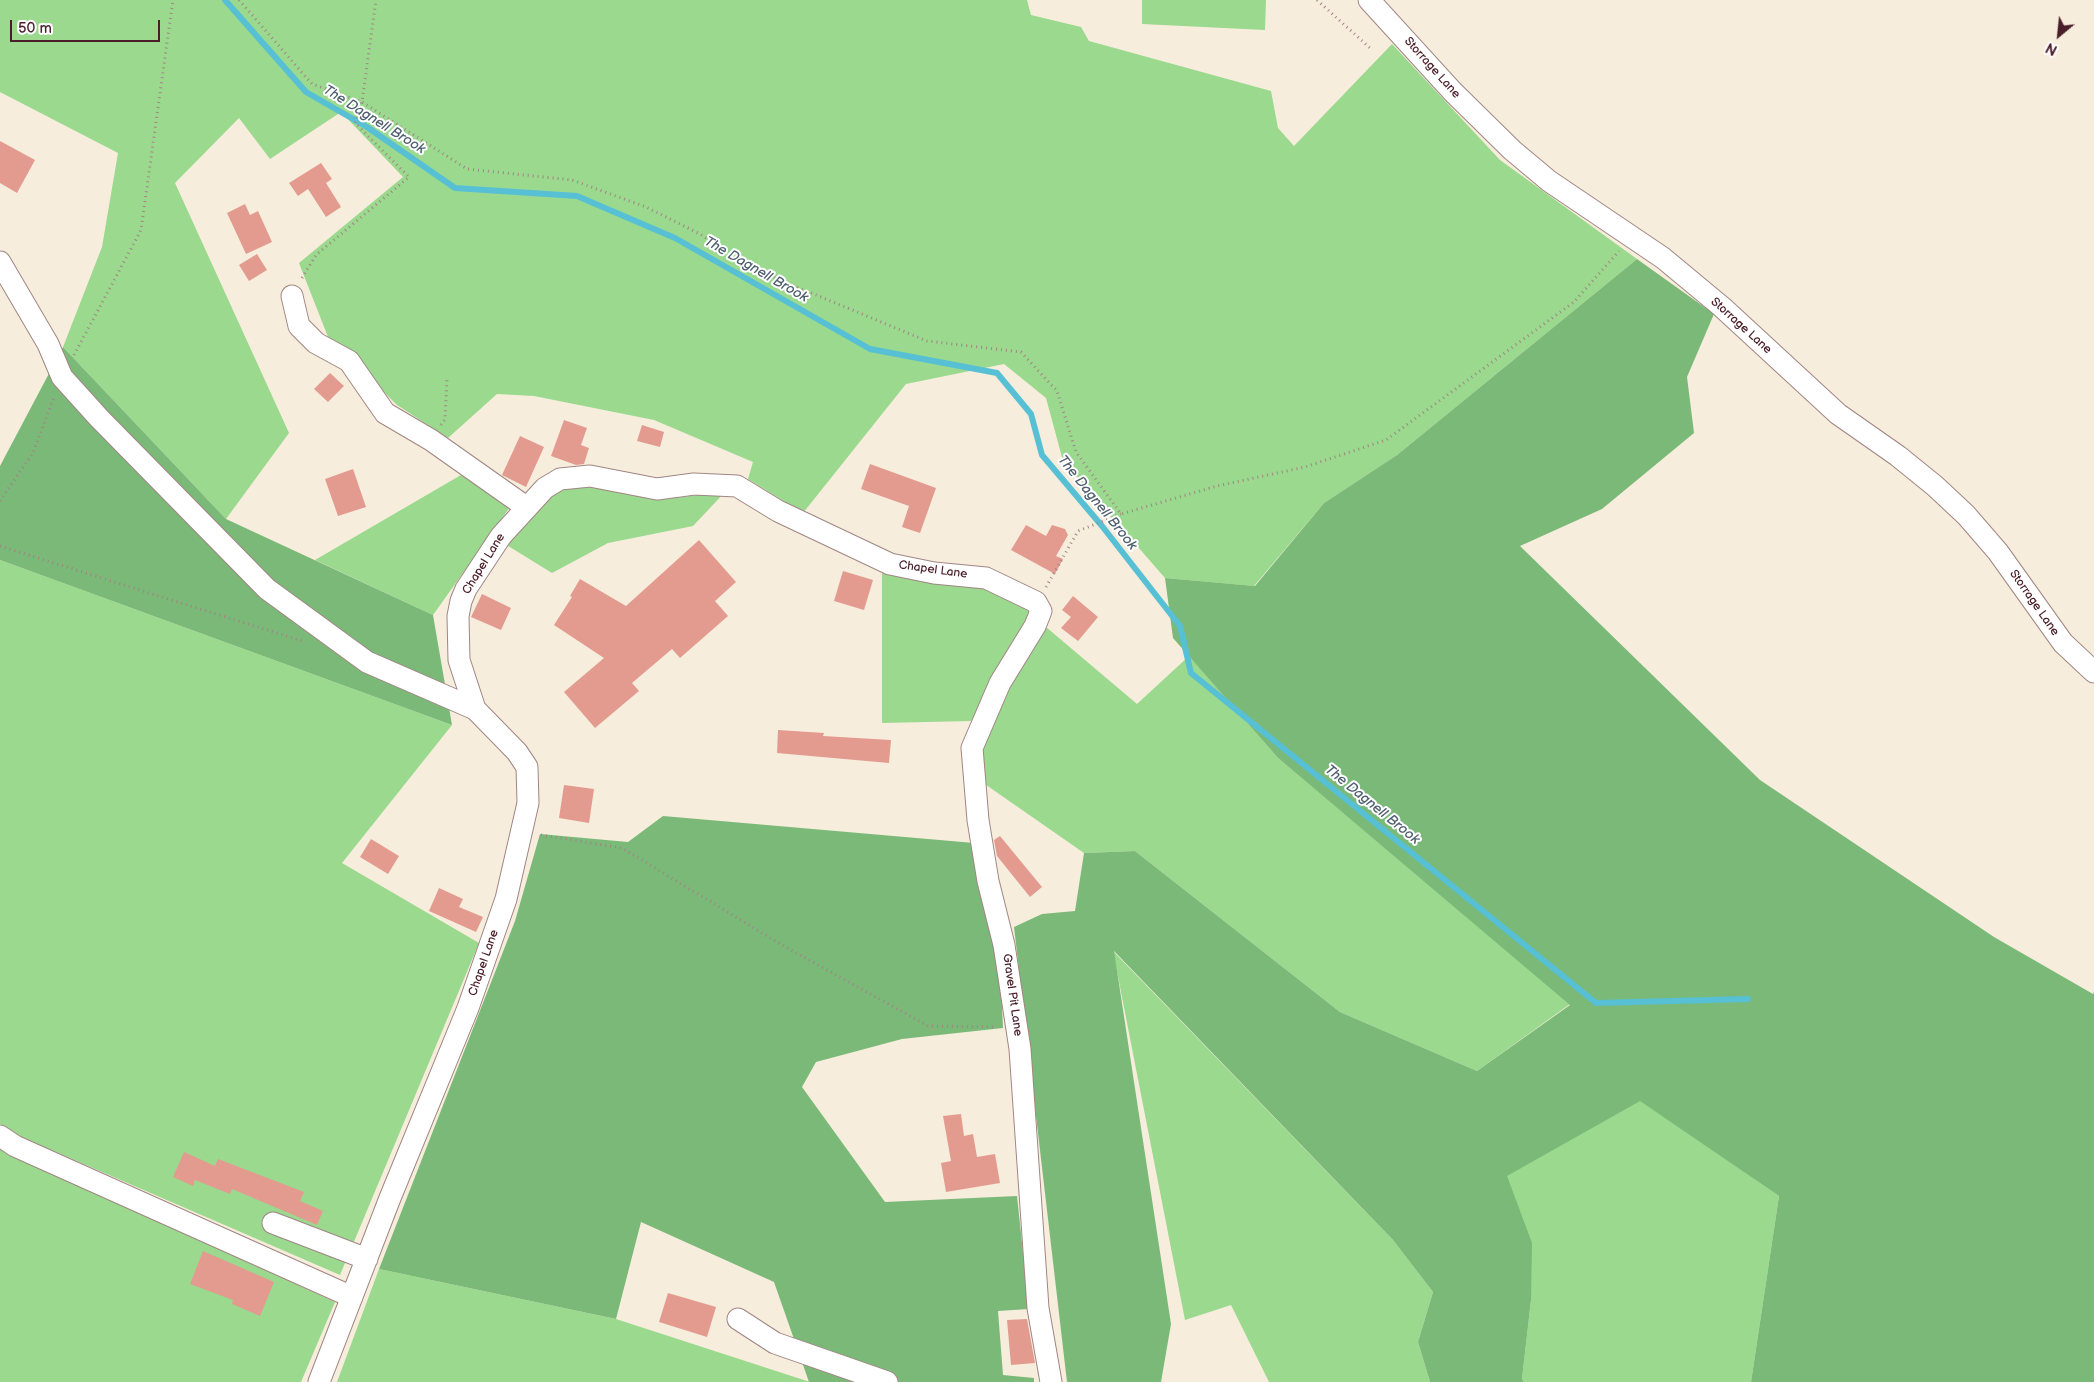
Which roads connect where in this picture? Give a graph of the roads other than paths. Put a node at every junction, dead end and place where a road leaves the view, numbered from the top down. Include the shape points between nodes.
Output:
1 (1369, 0) edge
2 (0, 262) edge
3 (292, 296) road end
4 (526, 507) junction
5 (1035, 626) joint
6 (2094, 672) edge
7 (475, 709) junction
8 (0, 1136) edge
9 (273, 1223) dead end
10 (366, 1259) junction
11 (352, 1297) junction
12 (738, 1320) dead end
13 (319, 1382) edge
14 (887, 1382) edge
15 (1051, 1382) edge

1 - 6 street, Storrage Lane via 1453,92 1512,150 1549,181 1663,258 1722,307 1838,414 1898,456 1966,515 1998,552 2063,643
2 - 7 street via 48,344 62,377 267,589 367,662
3 - 4 street via 299,326 316,343 349,360 385,413 431,440
4 - 5 street, Chapel Lane via 545,488 560,479 590,476 658,489 694,484 737,486 778,511 890,564 986,578 1036,602 1041,612
4 - 7 street, Chapel Lane via 489,552 461,601 459,660
5 - 15 street, Gravel Pit Lane via 1000,683 972,748 978,820 988,882 1004,945 1016,1027 1038,1308
7 - 10 street, Chapel Lane via 517,752 526,767 528,803 506,899 468,1008
8 - 11 street via 15,1146
9 - 10 street
10 - 11 street, Chapel Lane
11 - 13 street, Chapel Lane
12 - 14 street via 775,1344

